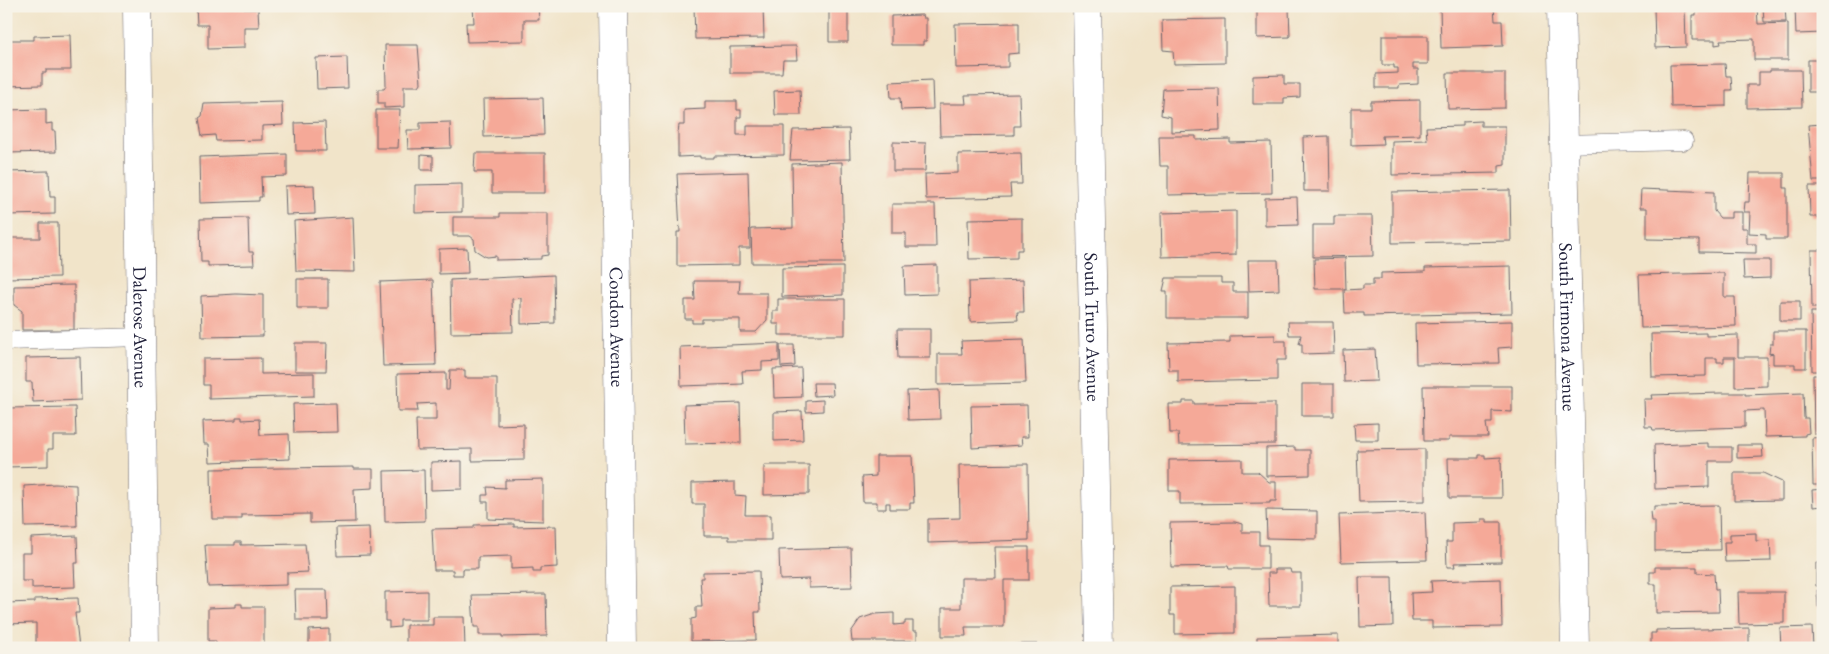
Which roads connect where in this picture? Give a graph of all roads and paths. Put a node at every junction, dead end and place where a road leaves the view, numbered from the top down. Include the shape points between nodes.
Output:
1 (137, 6) edge
2 (613, 6) edge
3 (1087, 6) edge
4 (1561, 6) edge
5 (1684, 141) dead end
6 (1563, 144) junction
7 (142, 337) junction
8 (6, 341) edge
9 (145, 648) edge
10 (622, 648) edge
11 (1099, 648) edge
12 (1575, 648) edge

1 - 7 street, Dalerose Avenue
2 - 10 street, Condon Avenue
3 - 11 street, South Truro Avenue
4 - 6 street, South Firmona Avenue
5 - 6 lane
6 - 12 street, South Firmona Avenue
7 - 8 lane
7 - 9 street, Dalerose Avenue

